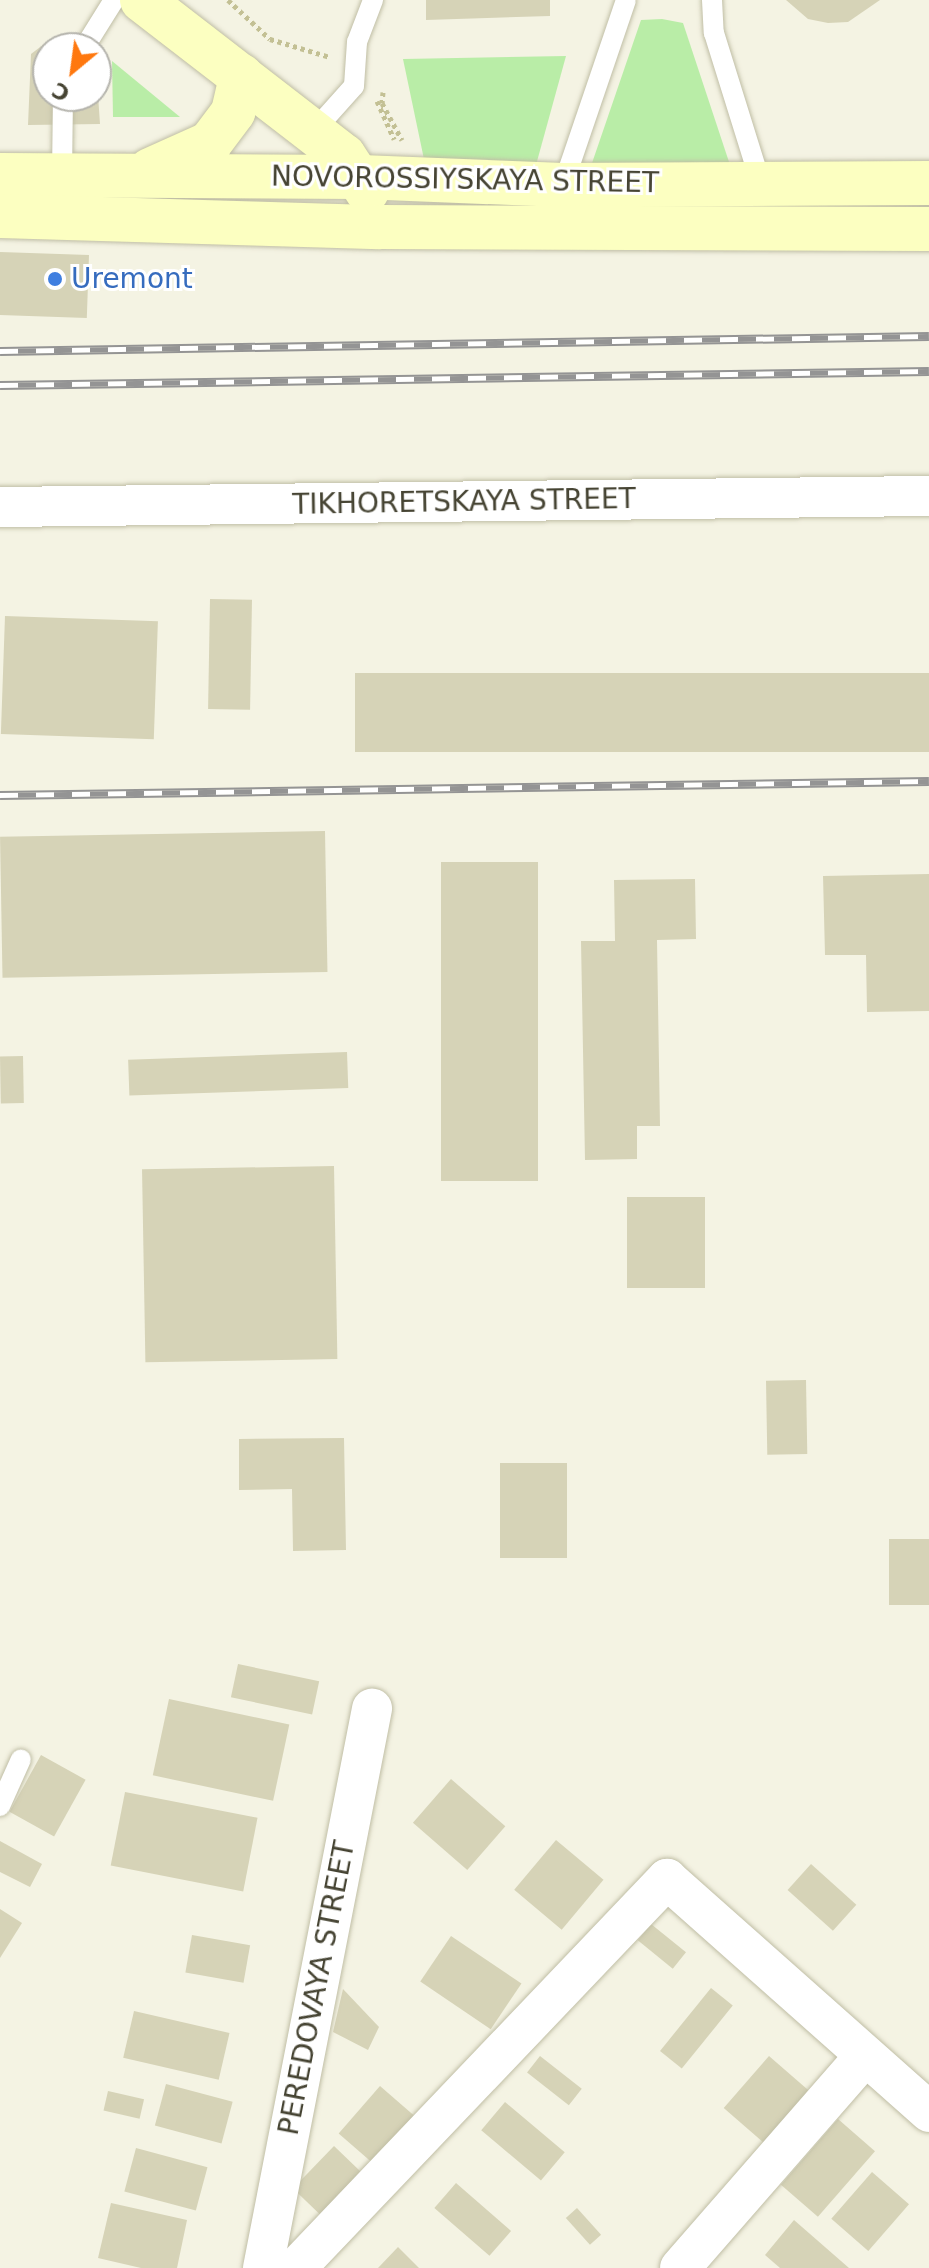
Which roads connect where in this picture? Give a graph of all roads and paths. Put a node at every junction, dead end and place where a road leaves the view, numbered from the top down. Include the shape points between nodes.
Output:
1 (114, 0) edge
2 (142, 0) edge
3 (228, 0) edge
4 (373, 0) edge
5 (626, 0) edge
6 (712, 0) edge
7 (94, 32) edge
8 (270, 39) dead end
9 (241, 76) junction
10 (63, 112) edge
11 (312, 133) junction
12 (0, 175) edge
13 (62, 176) junction
14 (135, 176) junction
15 (361, 177) junction
16 (929, 183) edge
17 (761, 184) junction
18 (563, 185) junction
19 (0, 216) edge
20 (380, 227) junction
21 (929, 229) edge
22 (929, 496) edge
23 (0, 507) edge
24 (372, 1709) dead end
25 (21, 1759) dead end
26 (0, 1806) edge
27 (865, 2056) junction
28 (929, 2112) edge
29 (263, 2268) edge
30 (296, 2268) edge
31 (680, 2268) edge

1 - 7 lane
2 - 9 main road
3 - 8 path
4 - 11 lane via 357,42 354,86
5 - 18 lane
6 - 17 lane via 714,33
9 - 11 main road
9 - 14 main road via 233,112 210,143
10 - 13 lane
11 - 15 main road via 344,156
12 - 13 main road, NOVOROSSIYSKAYA STREET
13 - 14 main road, NOVOROSSIYSKAYA STREET
14 - 15 main road, NOVOROSSIYSKAYA STREET
15 - 18 main road, NOVOROSSIYSKAYA STREET
15 - 20 main road
16 - 17 main road, NOVOROSSIYSKAYA STREET
17 - 18 main road, NOVOROSSIYSKAYA STREET
19 - 20 main road, NOVOROSSIYSKAYA STREET
20 - 21 main road, NOVOROSSIYSKAYA STREET
22 - 23 street, TIKHORETSKAYA STREET
24 - 29 street, PEREDOVAYA STREET
25 - 26 lane
27 - 28 street
27 - 30 street via 667,1879
27 - 31 street

